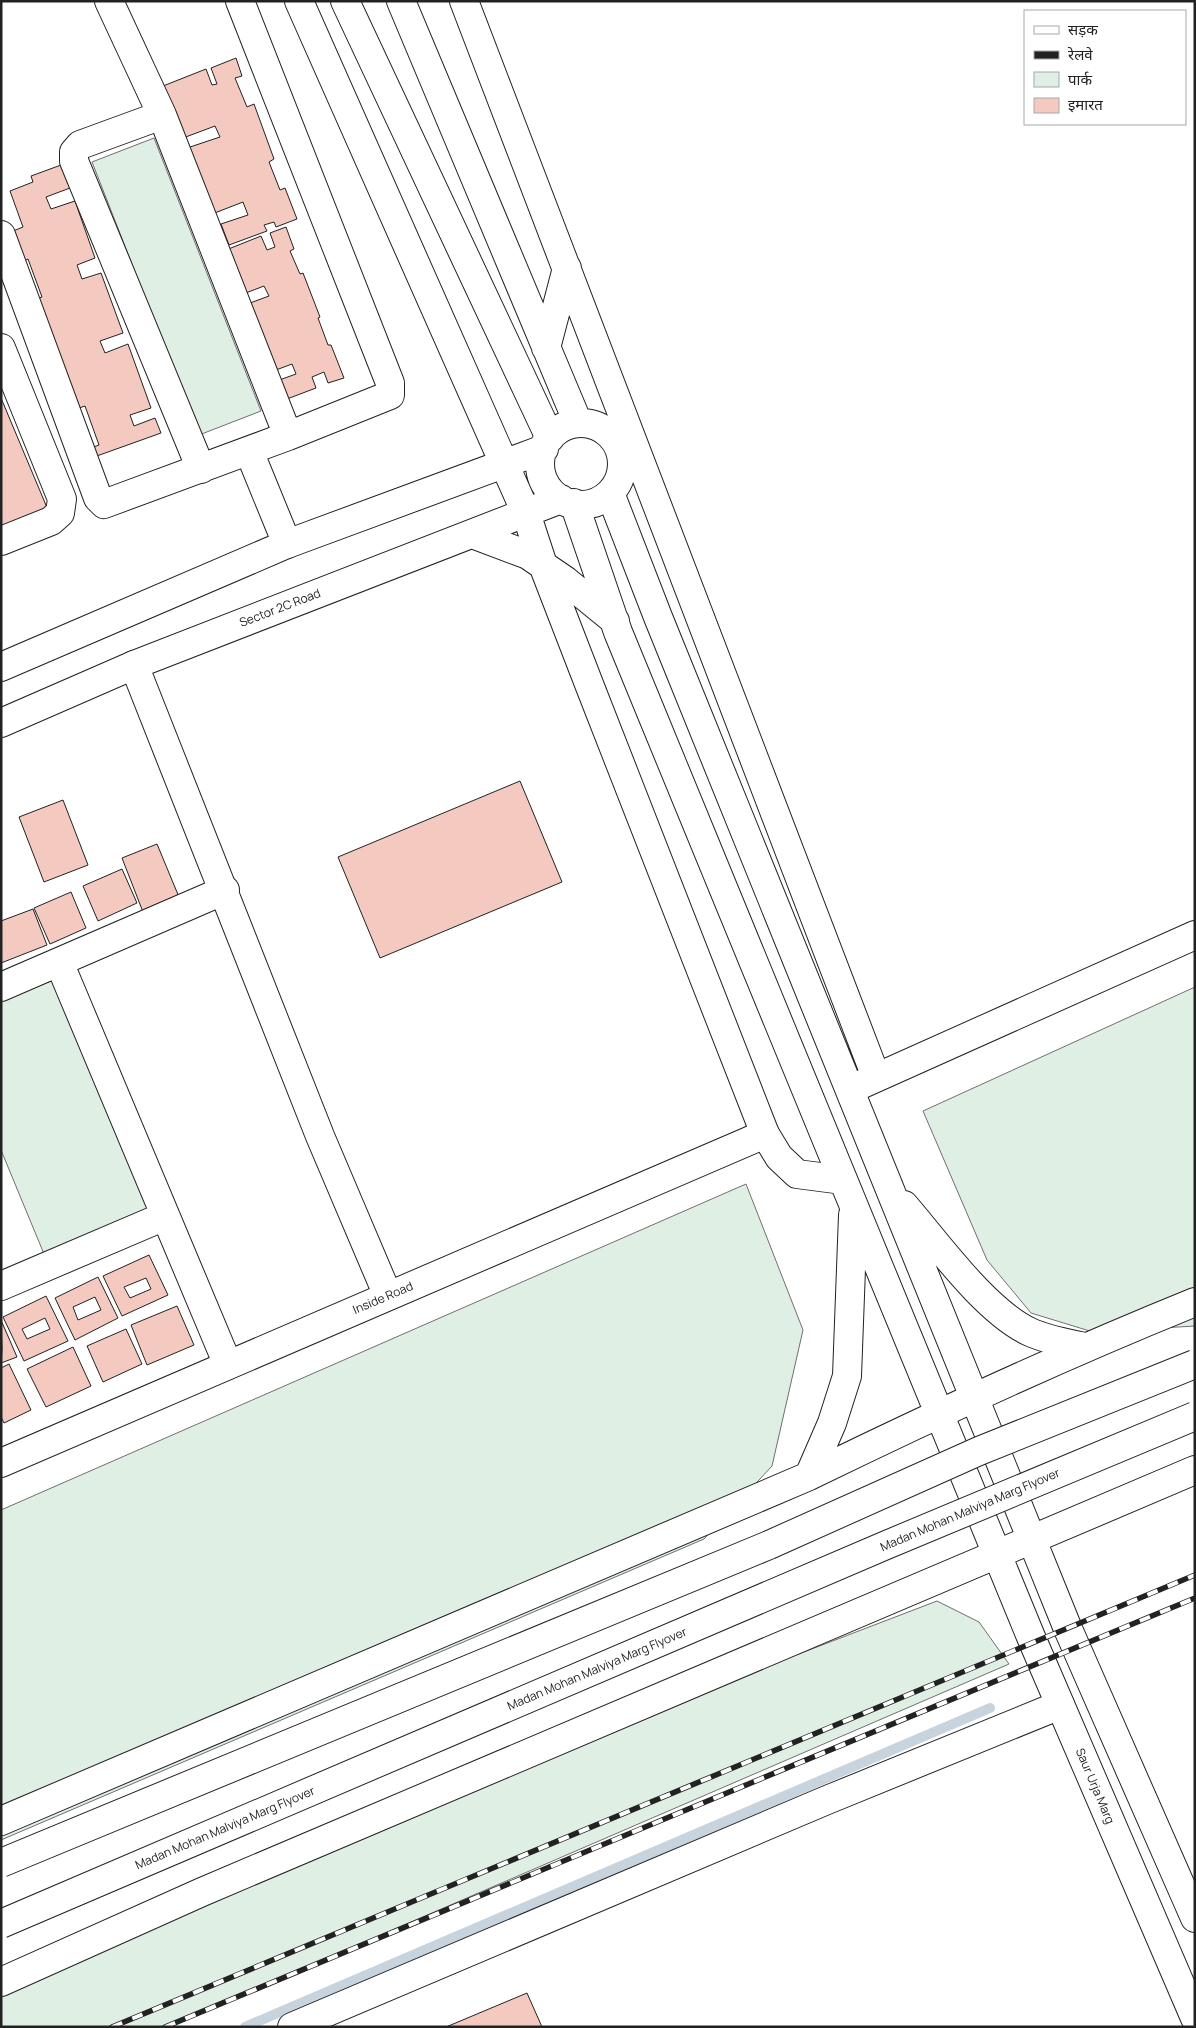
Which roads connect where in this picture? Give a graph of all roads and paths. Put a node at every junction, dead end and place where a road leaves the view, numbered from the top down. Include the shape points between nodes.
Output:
1 (109, 1) edge
2 (240, 1) edge
3 (299, 1) edge
4 (345, 1) edge
5 (401, 1) edge
6 (464, 1) edge
7 (162, 115) junction
8 (1, 234) edge
9 (567, 268) junction
10 (1, 348) edge
11 (546, 348) junction
12 (578, 423) junction
13 (288, 436) junction
14 (547, 444) junction
15 (249, 451) junction
16 (504, 464) junction
17 (201, 469) junction
18 (610, 493) junction
19 (568, 501) junction
20 (526, 513) junction
21 (472, 534) junction
22 (1, 541) edge
23 (287, 544) junction
24 (543, 565) junction
25 (615, 621) junction
26 (2, 663) edge
27 (134, 666) junction
28 (1, 723) edge
29 (225, 890) junction
30 (1195, 935) edge
31 (59, 962) junction
32 (1, 987) edge
33 (876, 1077) junction
34 (849, 1089) junction
35 (764, 1134) junction
36 (890, 1189) junction
37 (848, 1192) junction
38 (166, 1216) junction
39 (1, 1286) edge
40 (388, 1296) junction
41 (1195, 1302) edge
42 (1085, 1347) junction
43 (1195, 1364) edge
44 (228, 1365) junction
45 (975, 1398) junction
46 (938, 1413) junction
47 (1195, 1416) edge
48 (1, 1463) edge
49 (1195, 1470) edge
50 (809, 1476) junction
51 (1032, 1539) junction
52 (997, 1554) junction
53 (1060, 1705) junction
54 (1, 1822) edge
55 (1, 1863) edge
56 (1195, 1918) edge
57 (1, 1924) edge
58 (1, 1982) edge
59 (1195, 2018) edge
60 (292, 2027) edge

1 - 7 street
2 - 13 street via 391,389 386,399
3 - 16 street
4 - 14 street
5 - 11 street
6 - 9 street
7 - 13 street
7 - 17 street via 80,145 74,152 74,160
8 - 17 street via 100,502 108,504
9 - 11 street
9 - 33 street
10 - 22 street via 62,499 60,513 52,521
11 - 12 street
12 - 14 street via 566,426
12 - 18 street via 604,430 620,451 623,463 620,476
13 - 15 street
14 - 16 street
14 - 19 street via 541,471 554,495
15 - 17 street
15 - 23 street
16 - 20 street
16 - 23 street
18 - 19 street via 593,503 579,505
18 - 34 street
19 - 20 street, Sector 2C Road
19 - 25 street, Saur Urja Marg
20 - 21 street, Sector 2C Road
20 - 24 street
21 - 24 street via 528,555
21 - 27 street, Sector 2C Road
23 - 26 street
24 - 25 street
24 - 35 street
25 - 37 street, Saur Urja Marg
27 - 28 street, Sector 2C Road
27 - 29 street
29 - 31 street
29 - 40 street via 320,1136
30 - 33 street
31 - 32 street
31 - 38 street
33 - 34 street
34 - 36 street
35 - 37 street via 779,1157 797,1174
35 - 40 street, Inside Road
36 - 42 street via 984,1298 1006,1318 1030,1332
36 - 45 street
37 - 46 street, Saur Urja Marg
37 - 50 street via 847,1376 832,1424
38 - 39 street
38 - 44 street
40 - 44 street, Inside Road
41 - 42 street
42 - 45 street
43 - 55 street, bridge via 979,1451 769,1545
44 - 48 street, Inside Road
45 - 46 street
45 - 51 street
46 - 50 street
46 - 52 street, Saur Urja Marg
47 - 57 street, Madan Mohan Malviya Marg Flyover, bridge
49 - 51 street
50 - 54 street
51 - 52 street
51 - 56 street
52 - 53 street, Saur Urja Marg
52 - 58 street via 202,1892
53 - 59 street, Saur Urja Marg
53 - 60 street

